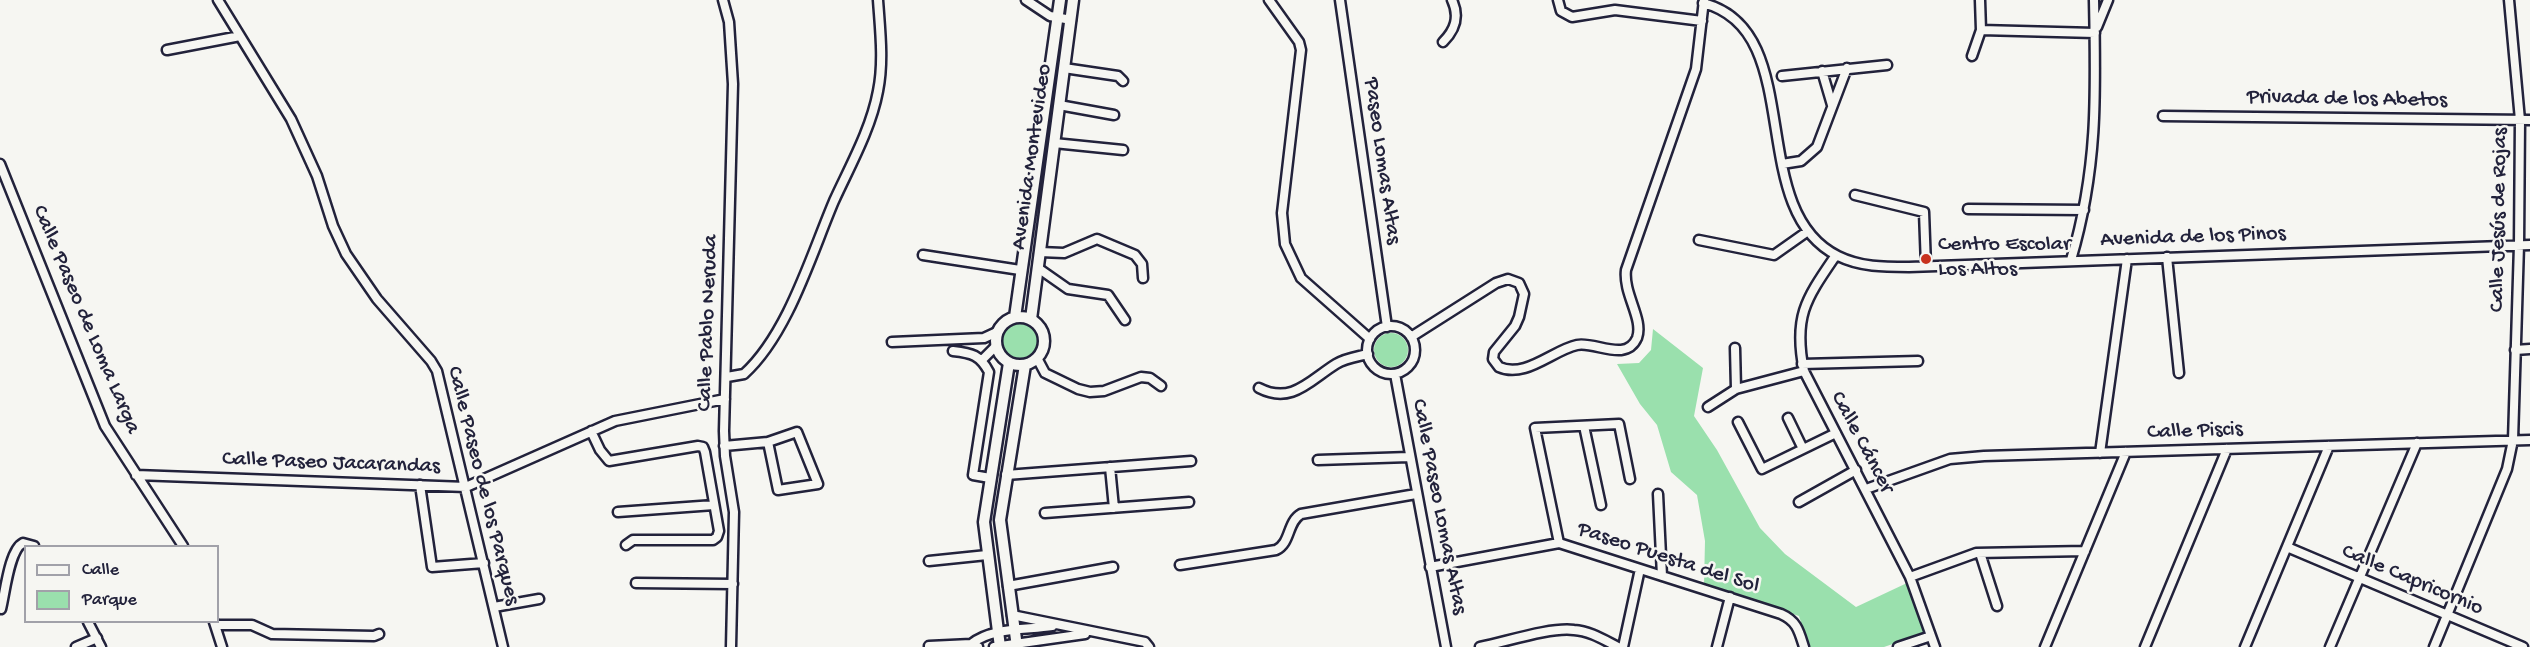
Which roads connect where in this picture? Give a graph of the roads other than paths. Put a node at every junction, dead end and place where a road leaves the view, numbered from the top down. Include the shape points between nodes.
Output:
1 (218, 0) edge
2 (723, 0) edge
3 (878, 0) edge
4 (1026, 0) edge
5 (1060, 0) edge
6 (1073, 0) edge
7 (1269, 0) edge
8 (1340, 0) edge
9 (1452, 0) edge
10 (1558, 0) edge
11 (1980, 0) edge
12 (2094, 0) edge
13 (2108, 0) edge
14 (2509, 0) edge
15 (1703, 2) edge
16 (1057, 18) junction
17 (1071, 20) junction
18 (1702, 21) junction
19 (1981, 30) junction
20 (2095, 33) junction
21 (240, 36) junction
22 (1443, 42) dead end
23 (167, 50) dead end
24 (1972, 56) dead end
25 (1887, 65) dead end
26 (1064, 68) junction
27 (1847, 68) junction
28 (1822, 71) junction
29 (1782, 76) dead end
30 (1123, 81) dead end
31 (1059, 105) junction
32 (1832, 105) junction
33 (1114, 115) dead end
34 (2163, 116) dead end
35 (2520, 120) junction
36 (2530, 120) edge
37 (1054, 143) junction
38 (1124, 150) dead end
39 (0, 164) edge
40 (1782, 164) junction
41 (1855, 195) dead end
42 (1968, 209) dead end
43 (2084, 210) junction
44 (1808, 231) junction
45 (1699, 240) dead end
46 (2519, 245) junction
47 (2530, 245) edge
48 (1040, 252) junction
49 (923, 255) dead end
50 (1836, 255) junction
51 (2167, 257) junction
52 (2127, 259) junction
53 (2071, 260) junction
54 (1926, 266) junction
55 (1038, 268) junction
56 (1020, 270) junction
57 (1143, 278) dead end
58 (1015, 317) junction
59 (1031, 319) junction
60 (1125, 320) dead end
61 (1387, 327) junction
62 (997, 332) junction
63 (1411, 337) junction
64 (1370, 339) junction
65 (892, 342) dead end
66 (996, 346) junction
67 (1735, 348) dead end
68 (2530, 349) edge
69 (2515, 350) junction
70 (953, 351) dead end
71 (1368, 354) junction
72 (1038, 358) junction
73 (982, 360) junction
74 (1918, 361) dead end
75 (1009, 363) junction
76 (1025, 365) junction
77 (1803, 367) junction
78 (2179, 373) dead end
79 (1395, 374) junction
80 (727, 377) junction
81 (1161, 386) dead end
82 (1259, 388) dead end
83 (1736, 389) junction
84 (725, 399) junction
85 (1708, 406) dead end
86 (1788, 418) dead end
87 (1738, 422) dead end
88 (1584, 426) junction
89 (591, 431) junction
90 (1836, 433) junction
91 (2513, 440) junction
92 (2530, 440) edge
93 (768, 441) junction
94 (2417, 443) junction
95 (724, 446) junction
96 (2330, 446) junction
97 (1803, 449) junction
98 (2227, 449) junction
99 (2126, 452) junction
100 (2100, 453) junction
101 (1409, 457) junction
102 (1318, 460) dead end
103 (1191, 461) dead end
104 (1110, 467) junction
105 (1856, 470) junction
106 (136, 475) junction
107 (1006, 475) junction
108 (990, 478) junction
109 (1630, 479) dead end
110 (420, 485) junction
111 (466, 487) junction
112 (1866, 489) junction
113 (1416, 494) junction
114 (1658, 494) dead end
115 (1189, 502) dead end
116 (1799, 502) dead end
117 (714, 505) junction
118 (1601, 505) dead end
119 (1114, 508) junction
120 (618, 512) dead end
121 (1045, 513) dead end
122 (1560, 543) junction
123 (626, 544) dead end
124 (30, 545) edge
125 (182, 545) edge
126 (2287, 547) junction
127 (2085, 551) junction
128 (1980, 553) junction
129 (987, 555) junction
130 (929, 561) dead end
131 (484, 563) junction
132 (1180, 565) dead end
133 (1113, 567) dead end
134 (1430, 567) junction
135 (1640, 569) junction
136 (1662, 576) junction
137 (1910, 576) junction
138 (2360, 578) junction
139 (636, 584) dead end
140 (733, 584) junction
141 (1008, 586) junction
142 (1730, 597) junction
143 (539, 599) dead end
144 (1997, 606) dead end
145 (494, 607) junction
146 (1, 609) edge
147 (1012, 615) junction
148 (2447, 615) junction
149 (89, 623) edge
150 (215, 623) edge
151 (1059, 625) junction
152 (1015, 631) junction
153 (998, 633) junction
154 (1092, 633) junction
155 (379, 634) dead end
156 (1931, 636) junction
157 (1064, 637) junction
158 (97, 638) junction
159 (974, 645) edge
160 (929, 646) edge
161 (1017, 646) edge
162 (1932, 646) edge
163 (76, 647) edge
164 (101, 647) edge
165 (222, 647) edge
166 (503, 647) edge
167 (731, 647) edge
168 (994, 647) edge
169 (1000, 647) edge
170 (1046, 647) edge
171 (1149, 647) edge
172 (1446, 647) edge
173 (1480, 647) edge
174 (1618, 647) edge
175 (1623, 647) edge
176 (1716, 647) edge
177 (1804, 647) edge
178 (1898, 647) edge
179 (2045, 647) edge
180 (2145, 647) edge
181 (2245, 647) edge
182 (2330, 647) edge
183 (2434, 647) edge
184 (2523, 647) edge

1 - 21 street, Calle Paseo de los Parques
2 - 80 street, Calle Pablo Neruda via 729,22 733,84
3 - 80 street via 878,92 856,153 805,273 768,345 744,374
4 - 16 street
5 - 16 street, Avenida Montevideo
6 - 17 street, Avenida Montevideo
7 - 64 street via 1299,42 1301,51 1282,213 1285,244 1301,278
8 - 61 street, Paseo Lomas Altas
9 - 22 street via 1455,23
10 - 18 street via 1561,11 1572,17 1615,10
11 - 19 street
12 - 20 street
13 - 20 street
14 - 35 street, Calle Jesús de Rojas
15 - 18 street
15 - 40 street, Avenida de los Pinos via 1732,17 1755,46
16 - 17 street
16 - 56 street, Avenida Montevideo
17 - 26 street, Avenida Montevideo
18 - 63 street via 1694,77 1626,270 1626,287 1639,325 1634,342 1615,350 1576,345 1516,370 1499,368 1493,359 1494,352 1515,326 1524,294 1519,283 1508,279
19 - 20 street
19 - 24 street
20 - 43 street via 2096,109
21 - 23 street
21 - 111 street, Calle Paseo de los Parques via 291,119 346,254 377,299 437,371
25 - 27 street
26 - 30 street via 1118,76
26 - 31 street, Avenida Montevideo
27 - 28 street
27 - 32 street
28 - 29 street
28 - 32 street
31 - 33 street
31 - 37 street, Avenida Montevideo
32 - 40 street via 1816,147 1801,161
34 - 35 street, Privada de los Abetos
35 - 36 street, Privada de los Abetos
35 - 46 street, Calle Jesús de Rojas
37 - 38 street
37 - 48 street, Avenida Montevideo
39 - 106 street, Calle Paseo de Loma Larga via 105,426
40 - 44 street, Avenida de los Pinos via 1797,215
41 - 54 street via 1924,212
42 - 43 street
43 - 53 street
44 - 45 street via 1774,255
44 - 50 street, Avenida de los Pinos
46 - 47 street, Avenida de los Pinos
46 - 51 street, Avenida de los Pinos
46 - 69 street, Calle Jesús de Rojas
48 - 55 street, Avenida Montevideo
48 - 57 street via 1064,253 1096,239 1135,255 1142,264
49 - 56 street
50 - 54 street, Avenida de los Pinos via 1876,267
50 - 77 street, Calle Cáncer via 1805,305 1799,337
51 - 52 street, Avenida de los Pinos
51 - 78 street
52 - 53 street, Avenida de los Pinos
52 - 100 street
53 - 54 street, Avenida de los Pinos
55 - 59 street, Avenida Montevideo
55 - 60 street via 1068,289 1108,295
56 - 58 street, Avenida Montevideo
58 - 59 street
58 - 62 street via 1004,322
59 - 72 street via 1044,337
61 - 63 street via 1400,328
61 - 64 street
62 - 65 street via 984,338
62 - 66 street
63 - 79 street via 1413,360 1409,367
64 - 71 street
66 - 73 street
66 - 75 street
67 - 83 street
68 - 69 street
69 - 91 street, Calle Jesús de Rojas
70 - 73 street via 973,353
71 - 79 street via 1374,368
71 - 82 street via 1343,360 1292,392 1279,395
72 - 76 street
72 - 81 street via 1045,373 1078,389 1104,391 1141,377
73 - 108 street via 989,372 973,475
74 - 77 street
75 - 76 street
75 - 108 street
76 - 107 street
77 - 83 street
77 - 90 street, Calle Cáncer
79 - 101 street, Calle Paseo Lomas Altas
80 - 84 street, Calle Pablo Neruda
83 - 85 street
84 - 89 street, Calle Paseo Jacarandas via 615,421
84 - 95 street, Calle Pablo Neruda
86 - 97 street
87 - 97 street via 1762,469
88 - 109 street via 1618,424
88 - 118 street
88 - 122 street via 1535,428
89 - 111 street, Calle Paseo Jacarandas
89 - 117 street via 609,461 703,447
90 - 97 street
90 - 105 street, Calle Cáncer
91 - 92 street, Calle Piscis
91 - 94 street, Calle Piscis
91 - 148 street, Calle Jesús de Rojas via 2507,469
93 - 93 street via 797,432 818,484 778,490
93 - 95 street
94 - 96 street, Calle Piscis
94 - 138 street
95 - 140 street, Calle Pablo Neruda via 734,512
96 - 98 street, Calle Piscis
96 - 126 street
98 - 99 street, Calle Piscis
98 - 180 street
99 - 100 street, Calle Piscis
99 - 127 street
100 - 112 street, Calle Piscis via 1950,459
101 - 102 street
101 - 113 street, Calle Paseo Lomas Altas
103 - 104 street
104 - 107 street
104 - 119 street
105 - 112 street, Calle Cáncer
105 - 116 street
106 - 110 street, Calle Paseo Jacarandas
106 - 125 street, Calle Paseo de Loma Larga
107 - 141 street via 1000,520
108 - 129 street via 984,522
110 - 111 street, Calle Paseo Jacarandas
110 - 131 street via 432,567
111 - 131 street, Calle Paseo de los Parques
112 - 137 street, Calle Cáncer
113 - 132 street via 1301,514 1294,518 1285,542 1276,550
113 - 134 street, Calle Paseo Lomas Altas
114 - 136 street
115 - 119 street
117 - 120 street
117 - 123 street via 719,531 713,540 633,540
119 - 121 street
122 - 134 street, Paseo Puesta del Sol
122 - 135 street, Paseo Puesta del Sol
124 - 146 street via 18,546
126 - 138 street, Calle Capricornio
126 - 181 street
127 - 128 street
127 - 179 street
128 - 137 street
128 - 144 street
129 - 130 street
129 - 153 street
131 - 145 street, Calle Paseo de los Parques
133 - 141 street
134 - 172 street, Calle Paseo Lomas Altas
135 - 136 street, Paseo Puesta del Sol
135 - 175 street
136 - 142 street, Paseo Puesta del Sol
137 - 156 street, Calle Cáncer
138 - 148 street, Calle Capricornio
138 - 182 street
139 - 140 street
140 - 167 street, Calle Pablo Neruda
141 - 147 street
142 - 176 street
142 - 177 street, Paseo Puesta del Sol via 1791,619
143 - 145 street
145 - 166 street, Calle Paseo de los Parques
147 - 151 street
147 - 152 street
148 - 183 street, Calle Jesús de Rojas
148 - 184 street, Calle Capricornio
149 - 158 street
150 - 155 street via 252,625 272,634
150 - 165 street
151 - 152 street
151 - 154 street
152 - 153 street
152 - 161 street
153 - 159 street via 978,638
153 - 169 street
154 - 157 street
154 - 171 street via 1145,642
156 - 162 street, Calle Cáncer
156 - 178 street
157 - 161 street
157 - 170 street
158 - 163 street
158 - 164 street
159 - 160 street
161 - 169 street
168 - 169 street
173 - 174 street via 1574,630

